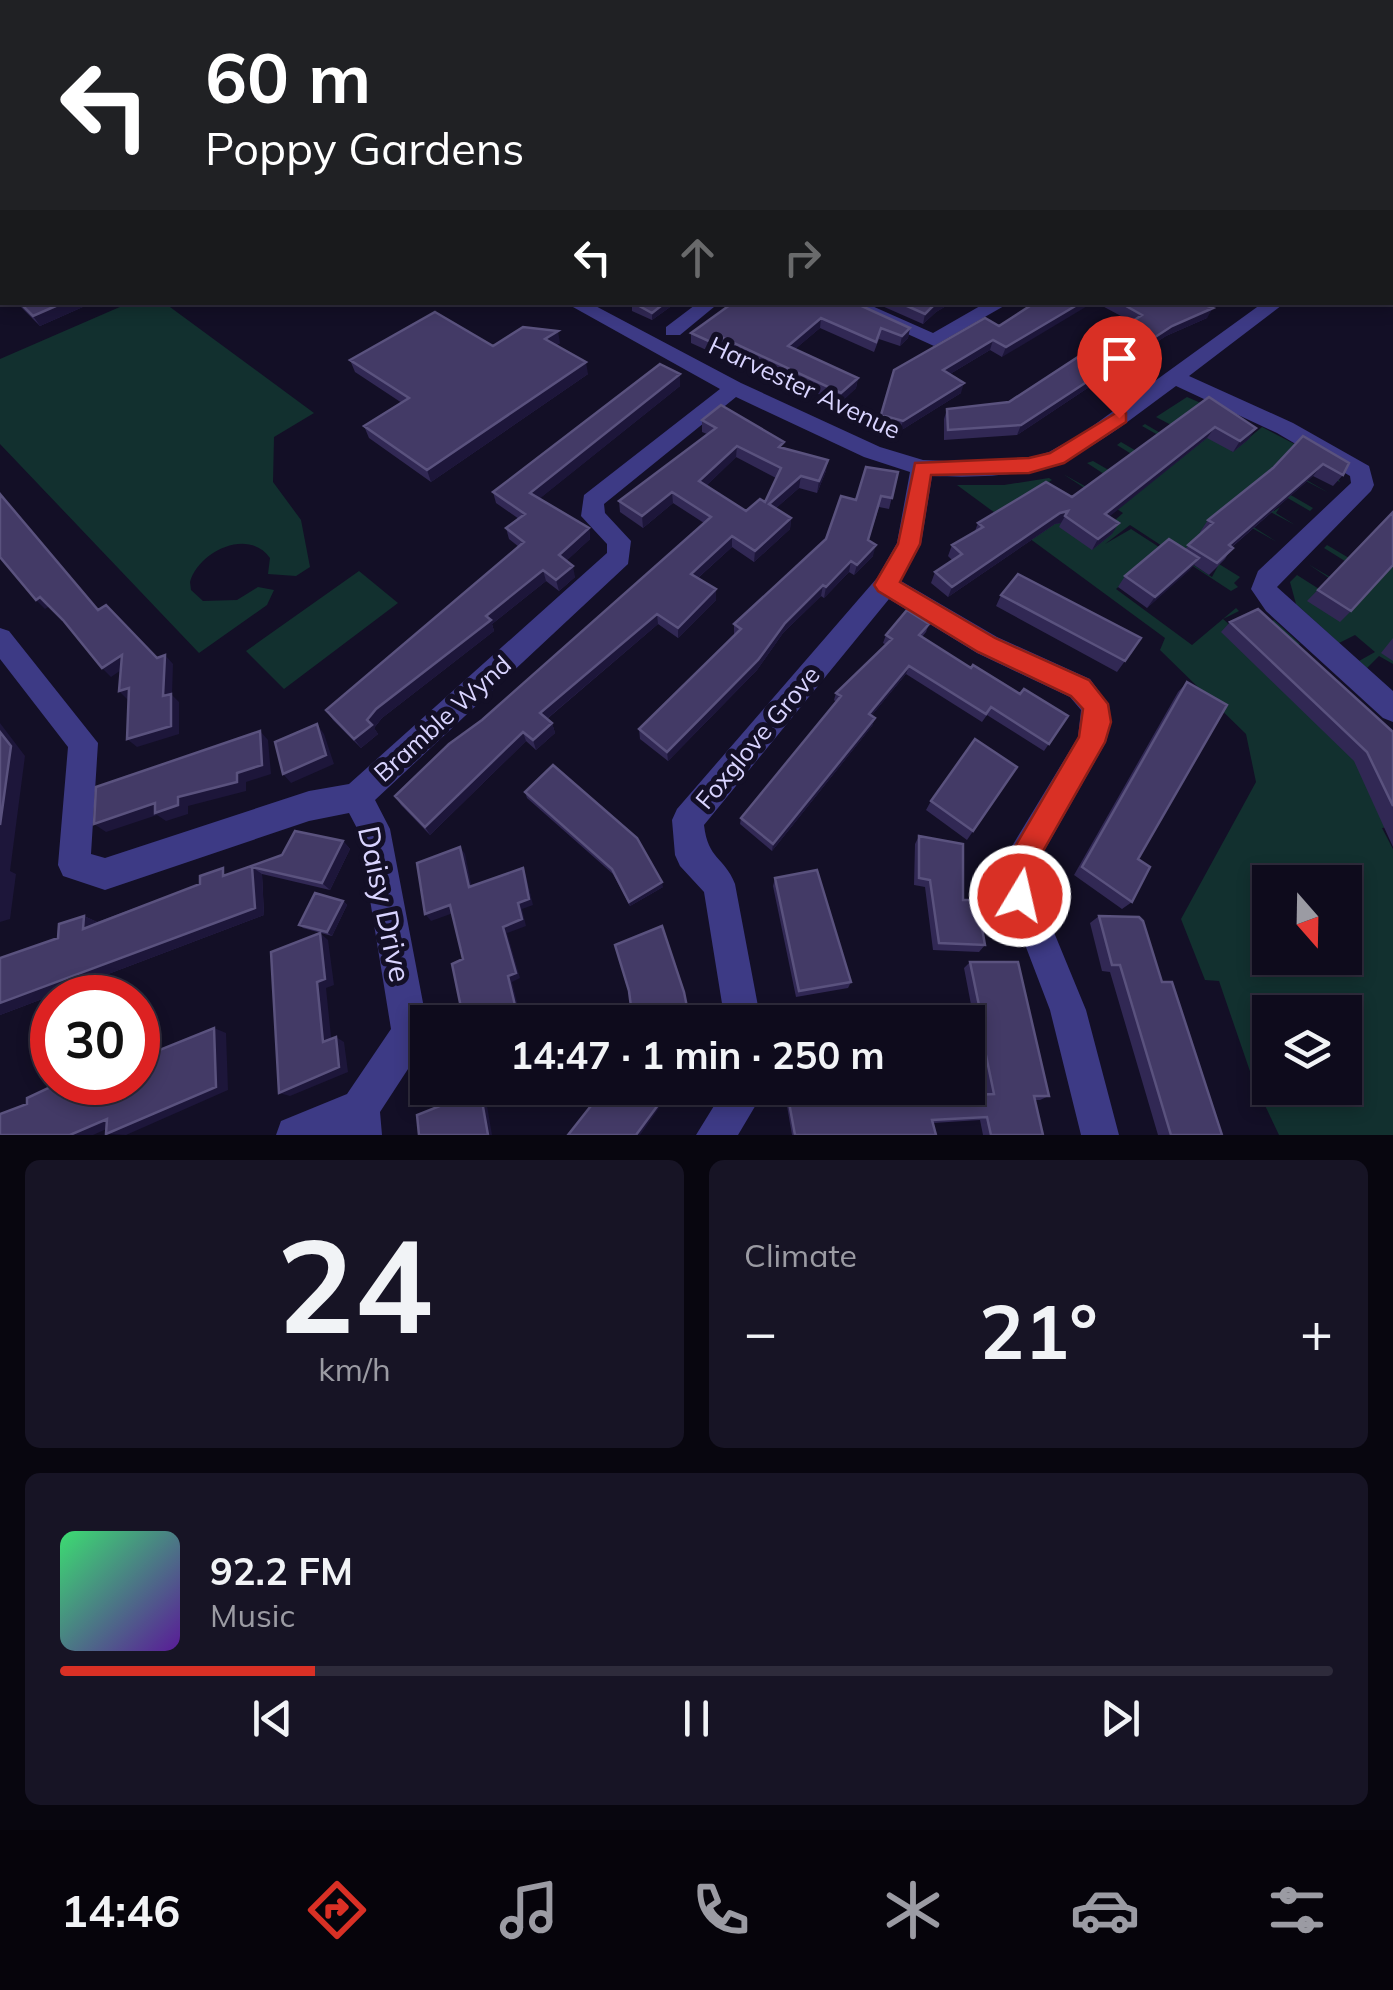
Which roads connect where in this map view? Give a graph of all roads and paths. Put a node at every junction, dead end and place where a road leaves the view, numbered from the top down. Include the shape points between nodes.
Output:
1 (579, 305) edge
2 (707, 305) edge
3 (853, 305) edge
4 (997, 305) edge
5 (1263, 305) edge
6 (673, 330) dead end
7 (1175, 377) junction
8 (734, 388) junction
9 (922, 468) junction
10 (886, 585) junction
11 (0, 639) edge
12 (1393, 709) edge
13 (358, 797) junction
14 (740, 1005) edge
15 (735, 1105) edge
16 (361, 1122) edge
17 (295, 1135) edge
18 (715, 1135) edge
19 (1100, 1135) edge

1 - 8 street, Harvester Avenue
2 - 6 street
3 - 4 street via 934,340
5 - 7 street, Harvester Avenue
7 - 9 street, Harvester Avenue via 1057,458 1029,466
7 - 12 street via 1362,472 1363,485 1270,575 1264,589
8 - 9 street, Harvester Avenue
8 - 13 street, Bramble Wynd via 592,501 593,516 619,541 619,557
9 - 10 street, Foxglove Grove via 909,544
10 - 14 street, Foxglove Grove via 688,820 691,855 720,884
10 - 19 street via 987,645 1080,688 1095,704 1091,742 1016,879 1068,1010
11 - 13 street, Bramble Wynd via 83,743 74,865 105,874 308,806
13 - 16 street, Daisy Drive via 374,829 410,1033
15 - 18 street
16 - 17 street, Daisy Drive

